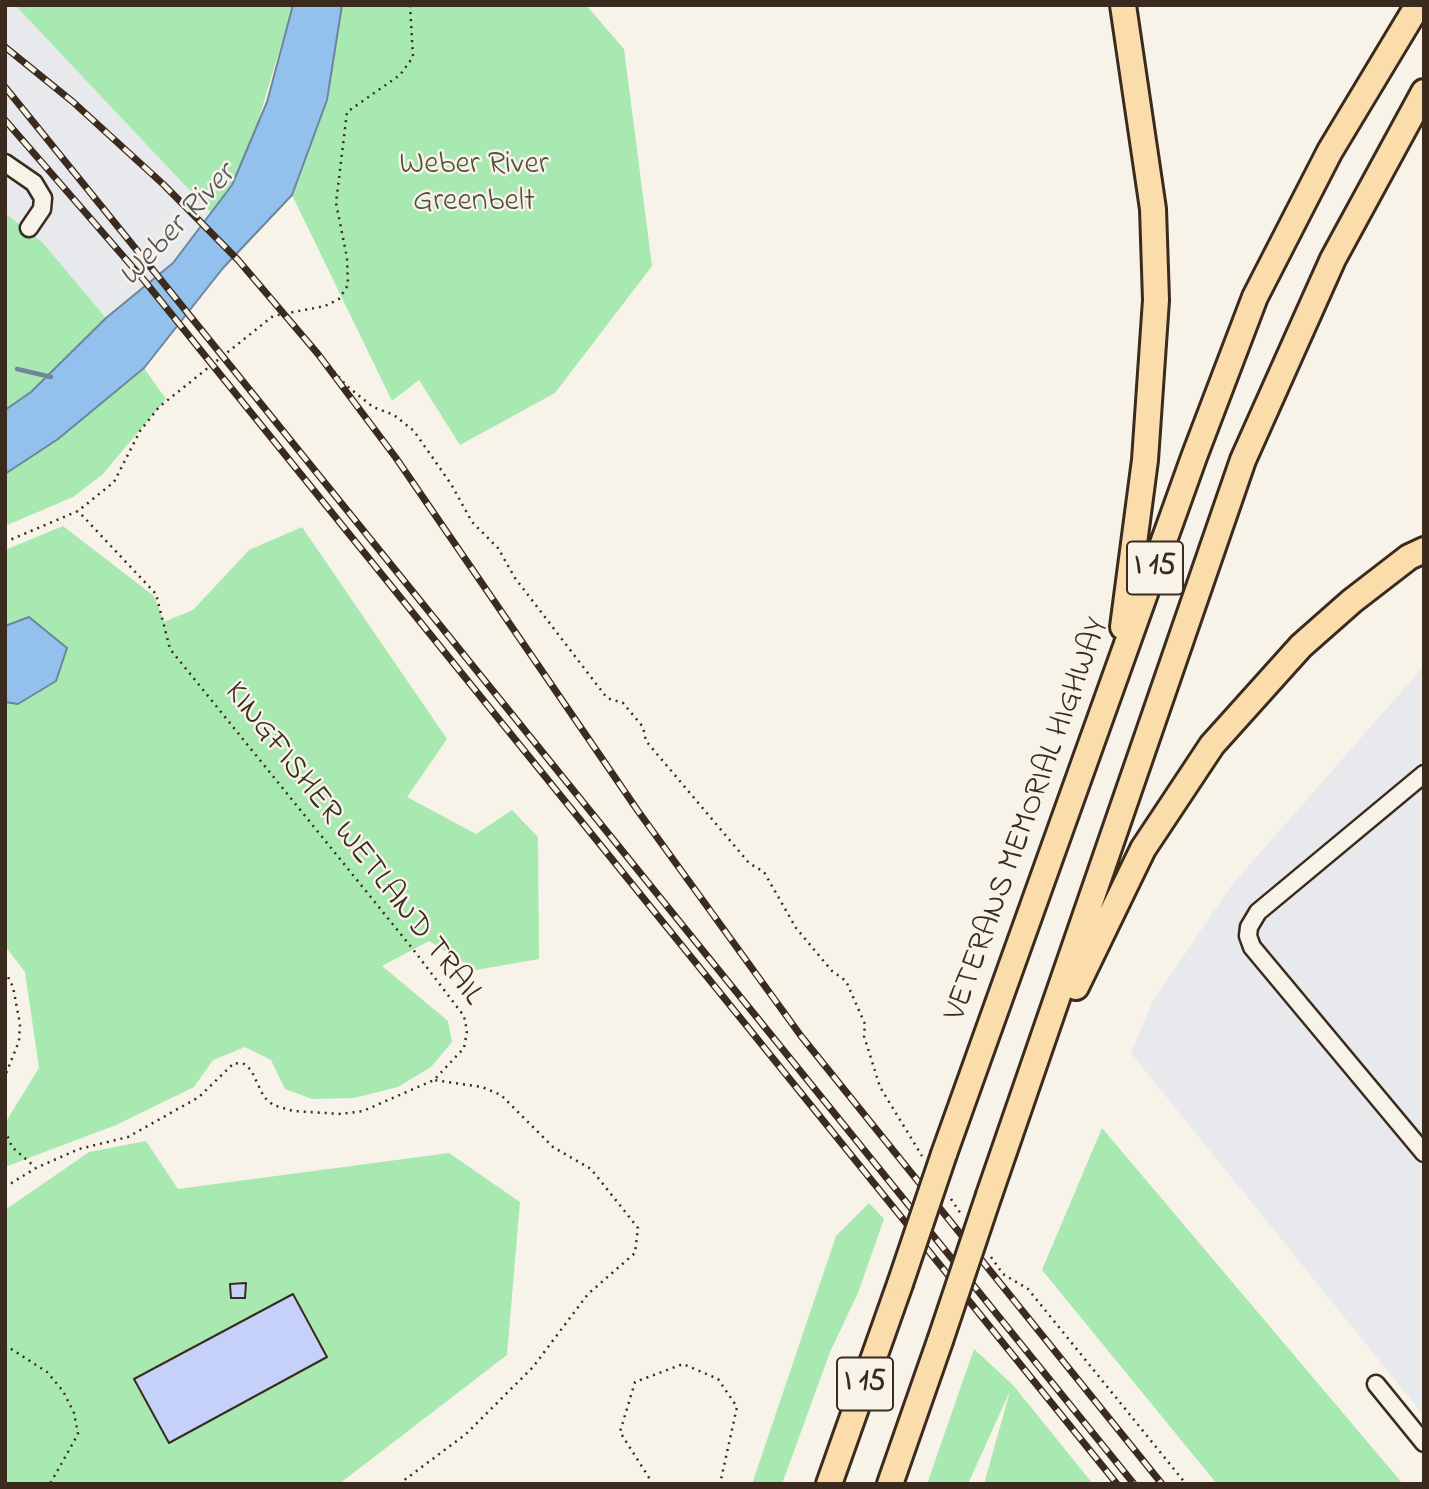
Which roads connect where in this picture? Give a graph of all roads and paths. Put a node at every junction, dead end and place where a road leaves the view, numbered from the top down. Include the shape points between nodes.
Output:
1 (410, 5) edge
2 (1123, 5) edge
3 (1418, 5) edge
4 (1424, 92) edge
5 (5, 163) edge
6 (29, 228) dead end
7 (282, 314) junction
8 (78, 511) junction
9 (5, 542) edge
10 (1424, 550) edge
11 (1116, 677) junction
12 (1424, 774) edge
13 (5, 971) edge
14 (6, 1072) edge
15 (433, 1080) junction
16 (1027, 1088) junction
17 (5, 1130) edge
18 (1424, 1153) edge
19 (934, 1157) junction
20 (36, 1168) junction
21 (5, 1187) edge
22 (948, 1194) dead end
23 (964, 1217) dead end
24 (987, 1251) dead end
25 (5, 1345) edge
26 (1376, 1384) dead end
27 (1424, 1443) edge
28 (50, 1484) edge
29 (399, 1484) edge
30 (653, 1484) edge
31 (720, 1484) edge
32 (829, 1484) edge
33 (890, 1484) edge
34 (1186, 1484) edge

1 - 7 path via 413,57 400,75 347,112 336,203 348,285 338,299 325,306
2 - 11 highway via 1153,209 1156,300 1146,447
3 - 11 highway, VETERANS MEMORIAL HIGHWAY / I 15 via 1330,151 1255,297
4 - 16 highway, I 15 via 1333,259 1243,460
5 - 6 street via 34,183 43,198 42,209
7 - 8 path via 273,316 159,407 140,431 114,482
7 - 19 path via 347,386 414,431 472,522 498,548 515,578 607,698 623,703 643,727 646,741 749,863 764,872 796,928 846,981 865,1024 864,1036 880,1087
8 - 9 path
8 - 15 path, KINGFISHER WETLAND TRAIL via 156,594 170,649 464,1016 464,1048
10 - 16 highway via 1352,601 1301,646 1212,745 1143,849
11 - 19 highway, VETERANS MEMORIAL HIGHWAY / I 15
12 - 18 street via 1258,912 1248,936 1252,947
13 - 14 path via 20,1024 19,1041
15 - 20 path, KINGFISHER WETLAND TRAIL via 363,1111 293,1111 264,1097 251,1070 234,1063 199,1097 128,1137 79,1149
15 - 29 path via 482,1087 501,1095 553,1147 591,1169 638,1228 635,1253 588,1294 533,1367 466,1434
16 - 33 highway, I 15, bridge
17 - 20 path via 12,1147
19 - 32 highway, VETERANS MEMORIAL HIGHWAY / I 15, bridge via 900,1284
20 - 21 path, KINGFISHER WETLAND TRAIL
22 - 23 path
24 - 34 path via 1003,1274 1028,1289
25 - 28 path via 47,1372 74,1413 78,1434
26 - 27 street
30 - 31 path via 620,1432 635,1382 683,1364 718,1379 737,1407

